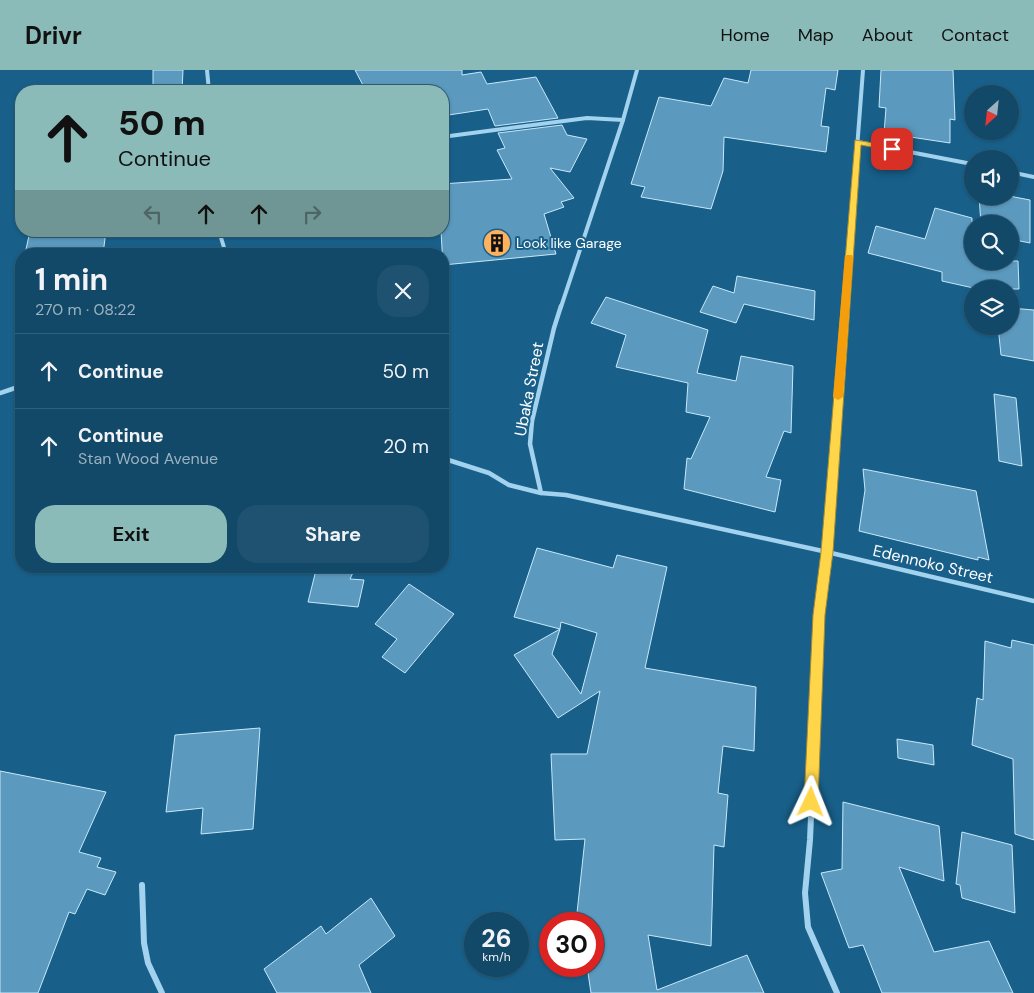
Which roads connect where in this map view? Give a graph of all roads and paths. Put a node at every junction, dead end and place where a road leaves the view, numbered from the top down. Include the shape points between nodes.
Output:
1 (206, 70) edge
2 (637, 70) edge
3 (864, 73) edge
4 (208, 85) edge
5 (623, 120) junction
6 (449, 136) edge
7 (858, 142) junction
8 (964, 162) edge
9 (1019, 174) edge
10 (1034, 177) edge
11 (15, 388) edge
12 (0, 393) edge
13 (449, 460) edge
14 (541, 493) junction
15 (827, 552) junction
16 (1034, 600) edge
17 (142, 885) dead end
18 (162, 993) edge
19 (837, 993) edge

1 - 4 street
2 - 5 street, Ubaka Street
3 - 7 street
5 - 6 street via 587,118
5 - 14 street, Ubaka Street via 554,328 532,421 530,444
7 - 8 street
7 - 15 street
9 - 10 street
11 - 12 street
13 - 14 street via 489,473 509,485
14 - 15 street via 576,497
15 - 16 street, Edennoko Street
15 - 19 street via 819,615 805,893 808,927
17 - 18 street via 144,943 148,963

